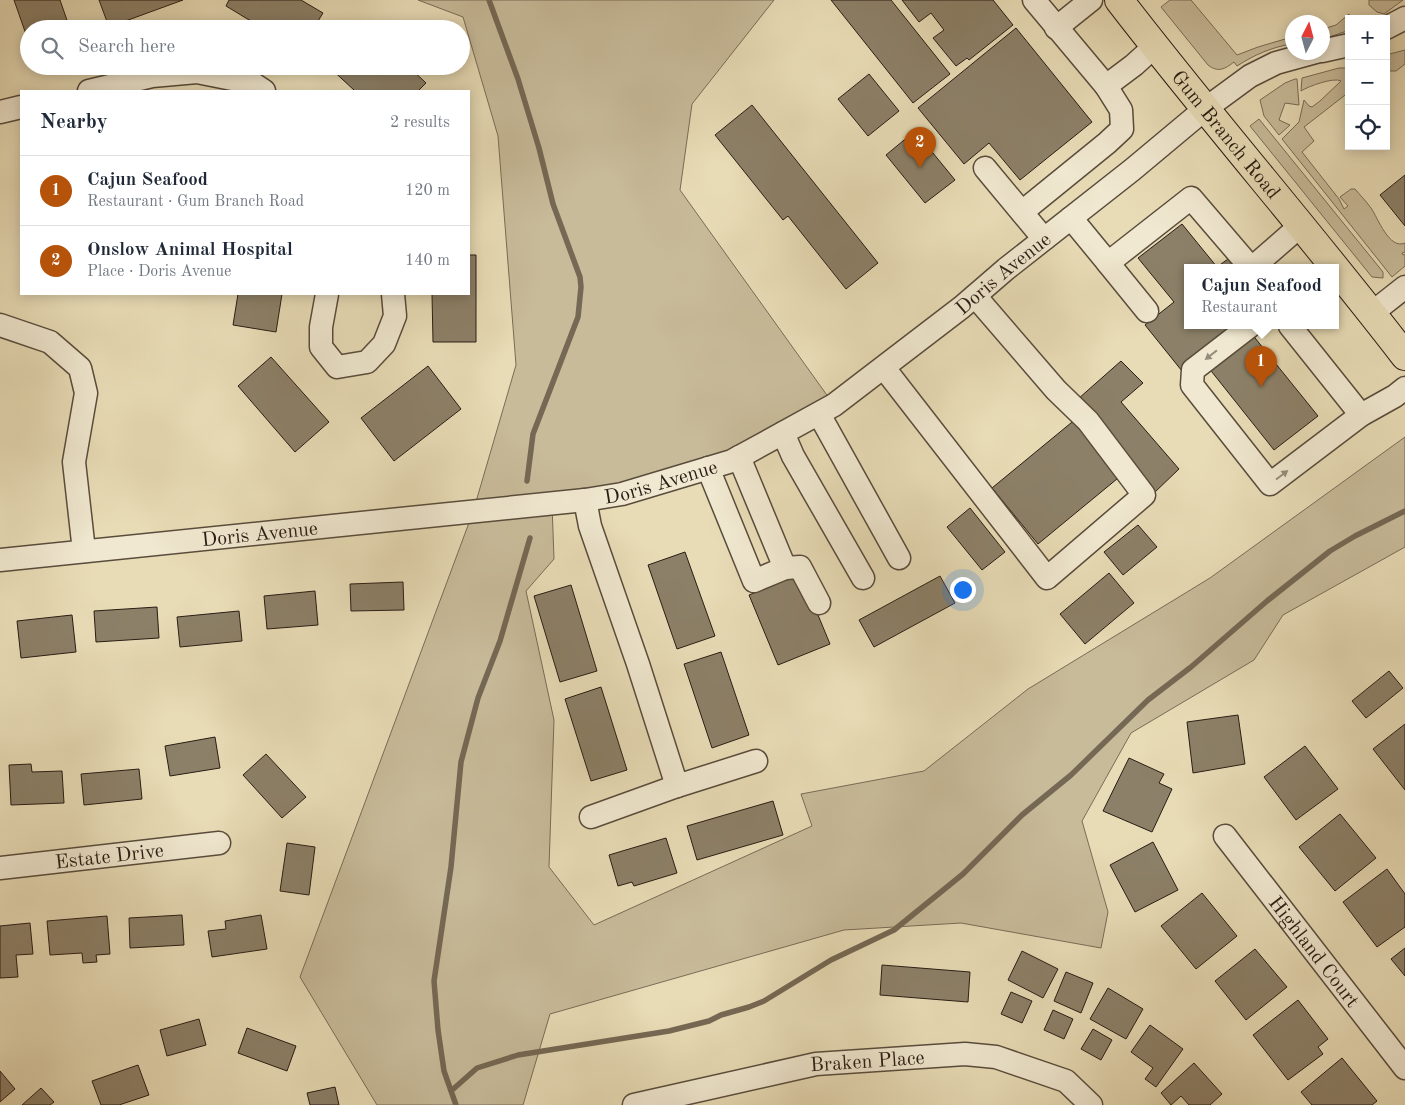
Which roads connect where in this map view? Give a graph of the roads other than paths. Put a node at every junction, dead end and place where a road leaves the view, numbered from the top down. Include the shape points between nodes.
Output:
1 (1034, 0) edge
2 (1091, 0) edge
3 (1119, 0) edge
4 (1405, 18) edge
5 (1390, 26) edge
6 (1056, 28) junction
7 (1345, 45) edge
8 (1155, 46) junction
9 (1330, 49) edge
10 (1288, 60) edge
11 (164, 75) edge
12 (213, 75) edge
13 (1106, 86) junction
14 (93, 90) edge
15 (262, 90) edge
16 (20, 107) edge
17 (1205, 109) junction
18 (0, 112) edge
19 (1107, 143) junction
20 (985, 168) dead end
21 (1132, 170) junction
22 (1022, 212) junction
23 (1071, 218) junction
24 (1300, 226) junction
25 (1044, 239) junction
26 (1108, 263) junction
27 (1248, 264) edge
28 (1256, 264) edge
29 (1330, 264) edge
30 (1339, 275) edge
31 (1405, 286) edge
32 (327, 295) edge
33 (393, 295) edge
34 (975, 296) junction
35 (1147, 311) dead end
36 (1372, 313) junction
37 (0, 325) edge
38 (1246, 329) edge
39 (1292, 329) edge
40 (1405, 356) edge
41 (884, 368) junction
42 (1405, 388) edge
43 (818, 414) junction
44 (1360, 415) junction
45 (783, 434) junction
46 (739, 457) junction
47 (708, 468) junction
48 (585, 500) junction
49 (84, 551) junction
50 (899, 558) dead end
51 (0, 560) edge
52 (785, 568) junction
53 (864, 578) dead end
54 (819, 603) dead end
55 (756, 761) dead end
56 (677, 786) junction
57 (591, 817) dead end
58 (1225, 836) dead end
59 (219, 843) dead end
60 (0, 868) edge
61 (1405, 1068) edge
62 (634, 1105) edge
63 (1092, 1105) edge

1 - 6 street
2 - 6 street
3 - 8 main road, Gum Branch Road
4 - 5 street
6 - 13 street
7 - 9 street
8 - 13 street
8 - 17 main road, Gum Branch Road
10 - 17 street, Doris Avenue via 1261,70
11 - 14 street
12 - 15 street via 252,83
13 - 19 street via 1121,110 1122,129
16 - 18 street
17 - 21 street, Doris Avenue
17 - 24 main road, Gum Branch Road
19 - 21 street
19 - 22 street
20 - 22 street
21 - 23 street, Doris Avenue
22 - 25 street
23 - 25 street, Doris Avenue
23 - 26 street
24 - 28 street
24 - 29 main road, Gum Branch Road
25 - 34 street, Doris Avenue
26 - 27 street via 1191,198
26 - 35 street
30 - 36 main road, Gum Branch Road
31 - 36 street
32 - 33 street via 321,347 337,367 367,362 384,344 395,316
34 - 41 street, Doris Avenue
34 - 41 street via 1056,390 1088,420 1144,495 1047,578
36 - 40 main road, Gum Branch Road
37 - 49 street via 50,342 80,368 86,394 74,462
38 -> 44 street via 1193,370 1192,385 1270,484
39 - 44 street
41 - 43 street, Doris Avenue
42 - 44 street
43 - 45 street, Doris Avenue
43 - 50 street
45 - 46 street, Doris Avenue
45 - 53 street
46 - 47 street, Doris Avenue
46 - 52 street
47 - 48 street, Doris Avenue via 622,494
47 - 52 street via 754,581
48 - 49 street, Doris Avenue
48 - 56 street via 590,526
49 - 51 street, Doris Avenue
52 - 54 street via 800,567
55 - 56 street
56 - 57 street
58 - 61 street, Highland Court
59 - 60 street, Estate Drive
62 - 63 street, Braken Place via 816,1064 965,1054 996,1057 1066,1081

